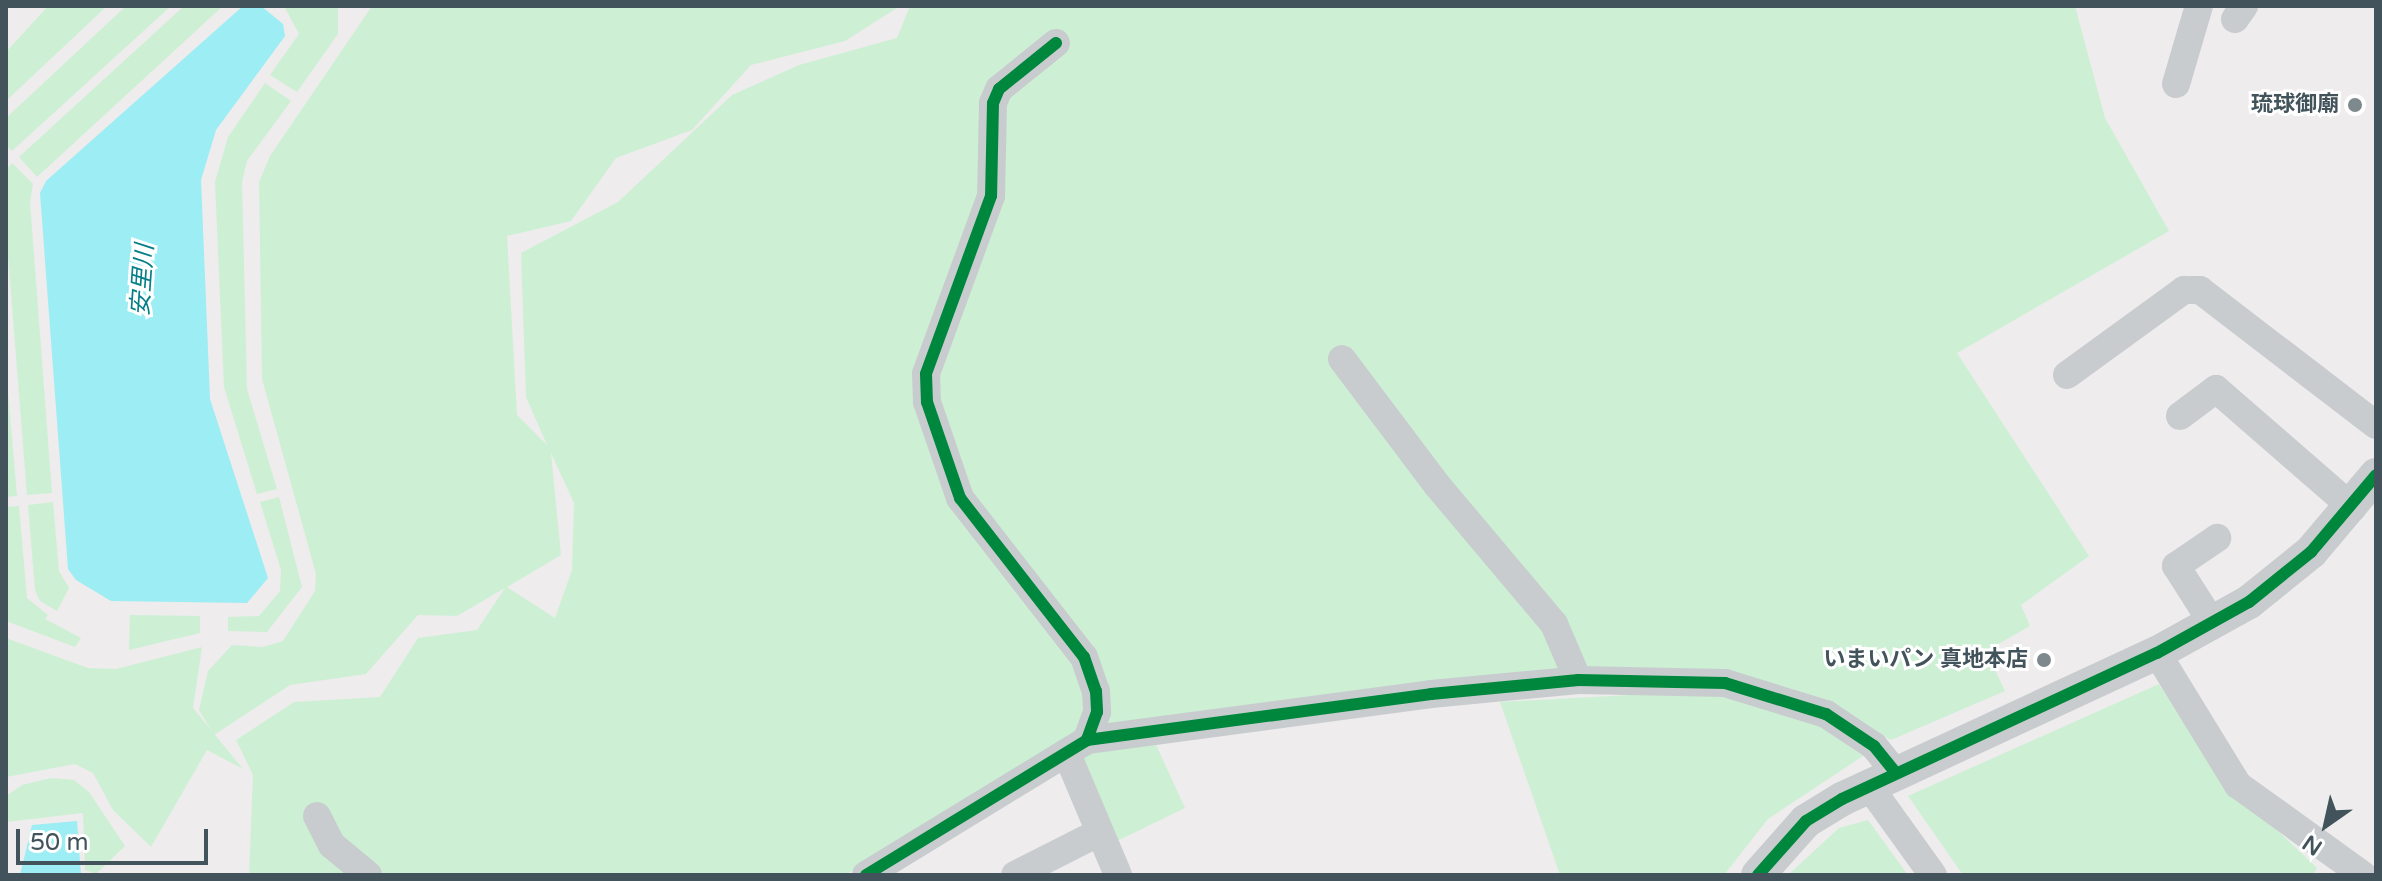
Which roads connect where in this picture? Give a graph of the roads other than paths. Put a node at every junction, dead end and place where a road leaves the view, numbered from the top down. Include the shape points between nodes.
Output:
1 (2199, 6) edge
2 (1056, 43) dead end
3 (2176, 84) dead end
4 (1342, 359) dead end
5 (2067, 375) dead end
6 (2180, 416) dead end
7 (2376, 425) edge
8 (2376, 475) edge
9 (2353, 508) junction
10 (2217, 538) dead end
11 (2213, 624) junction
12 (2157, 653) junction
13 (1578, 680) junction
14 (1077, 747) junction
15 (1882, 779) junction
16 (317, 816) dead end
17 (1098, 833) junction
18 (368, 875) edge
19 (866, 875) edge
20 (1015, 875) edge
21 (1118, 875) edge
22 (1758, 875) edge
23 (1933, 875) edge
24 (2363, 875) edge

1 - 3 street
2 - 14 street via 999,89 993,103 991,196 926,374 927,402 960,498 1084,657 1096,702
4 - 13 street via 1437,485 1554,624
5 - 7 street via 2184,290 2200,290
6 - 9 street via 2216,389
8 - 9 street
9 - 11 street via 2282,578
10 - 11 street via 2176,566
11 - 12 street
12 - 15 street
12 - 24 street via 2238,785
13 - 14 street via 1210,720
13 - 15 street via 1725,683 1784,698 1826,714 1874,746
14 - 17 street
14 - 19 street
15 - 22 street via 1806,821
15 - 23 street
16 - 18 street via 332,845
17 - 20 street
17 - 21 street

